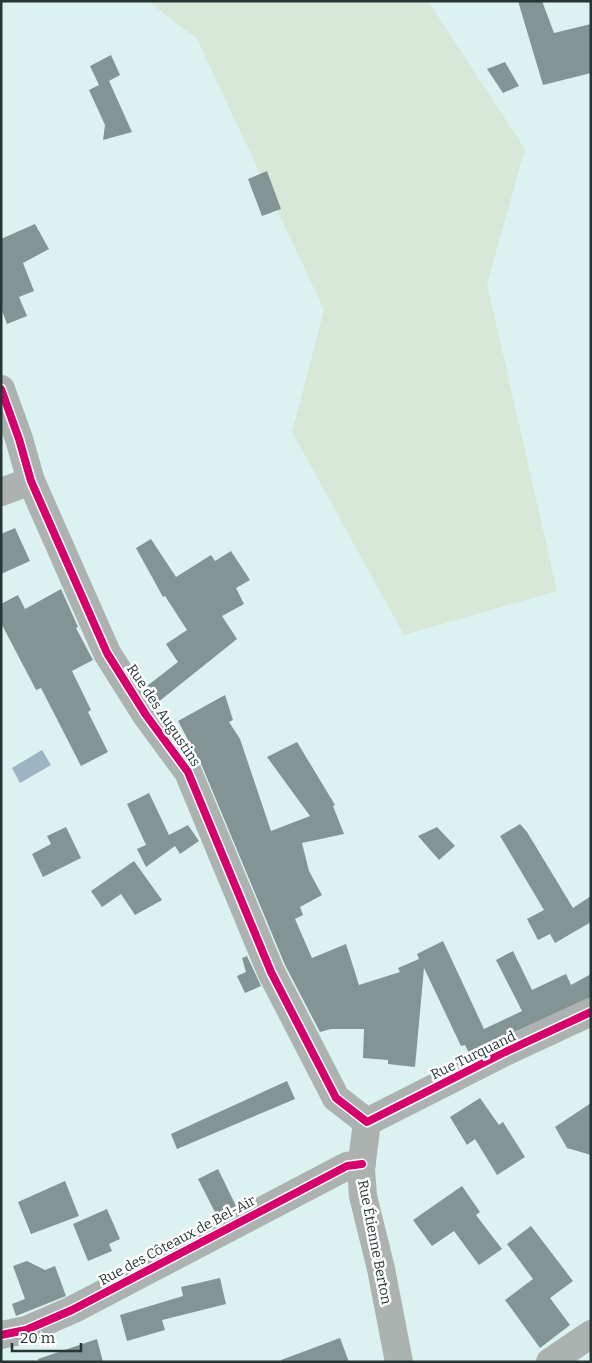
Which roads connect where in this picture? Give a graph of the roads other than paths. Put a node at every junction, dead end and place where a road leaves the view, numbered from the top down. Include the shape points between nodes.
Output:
1 (1, 389) edge
2 (31, 481) junction
3 (1, 492) edge
4 (591, 1012) edge
5 (367, 1122) junction
6 (362, 1164) junction
7 (591, 1334) edge
8 (1, 1336) edge
9 (399, 1362) edge
10 (550, 1362) edge

1 - 2 street, Rue des Augustins
2 - 3 street
2 - 5 street, Rue des Augustins via 107,653 146,715 188,772 271,972 336,1098
4 - 5 street, Rue Turquand
5 - 6 street, Rue Étienne Berton
6 - 8 street, Rue des Côteaux de Bel-Air via 338,1170 72,1310 26,1330
6 - 9 street, Rue Étienne Berton via 363,1196
7 - 10 street

